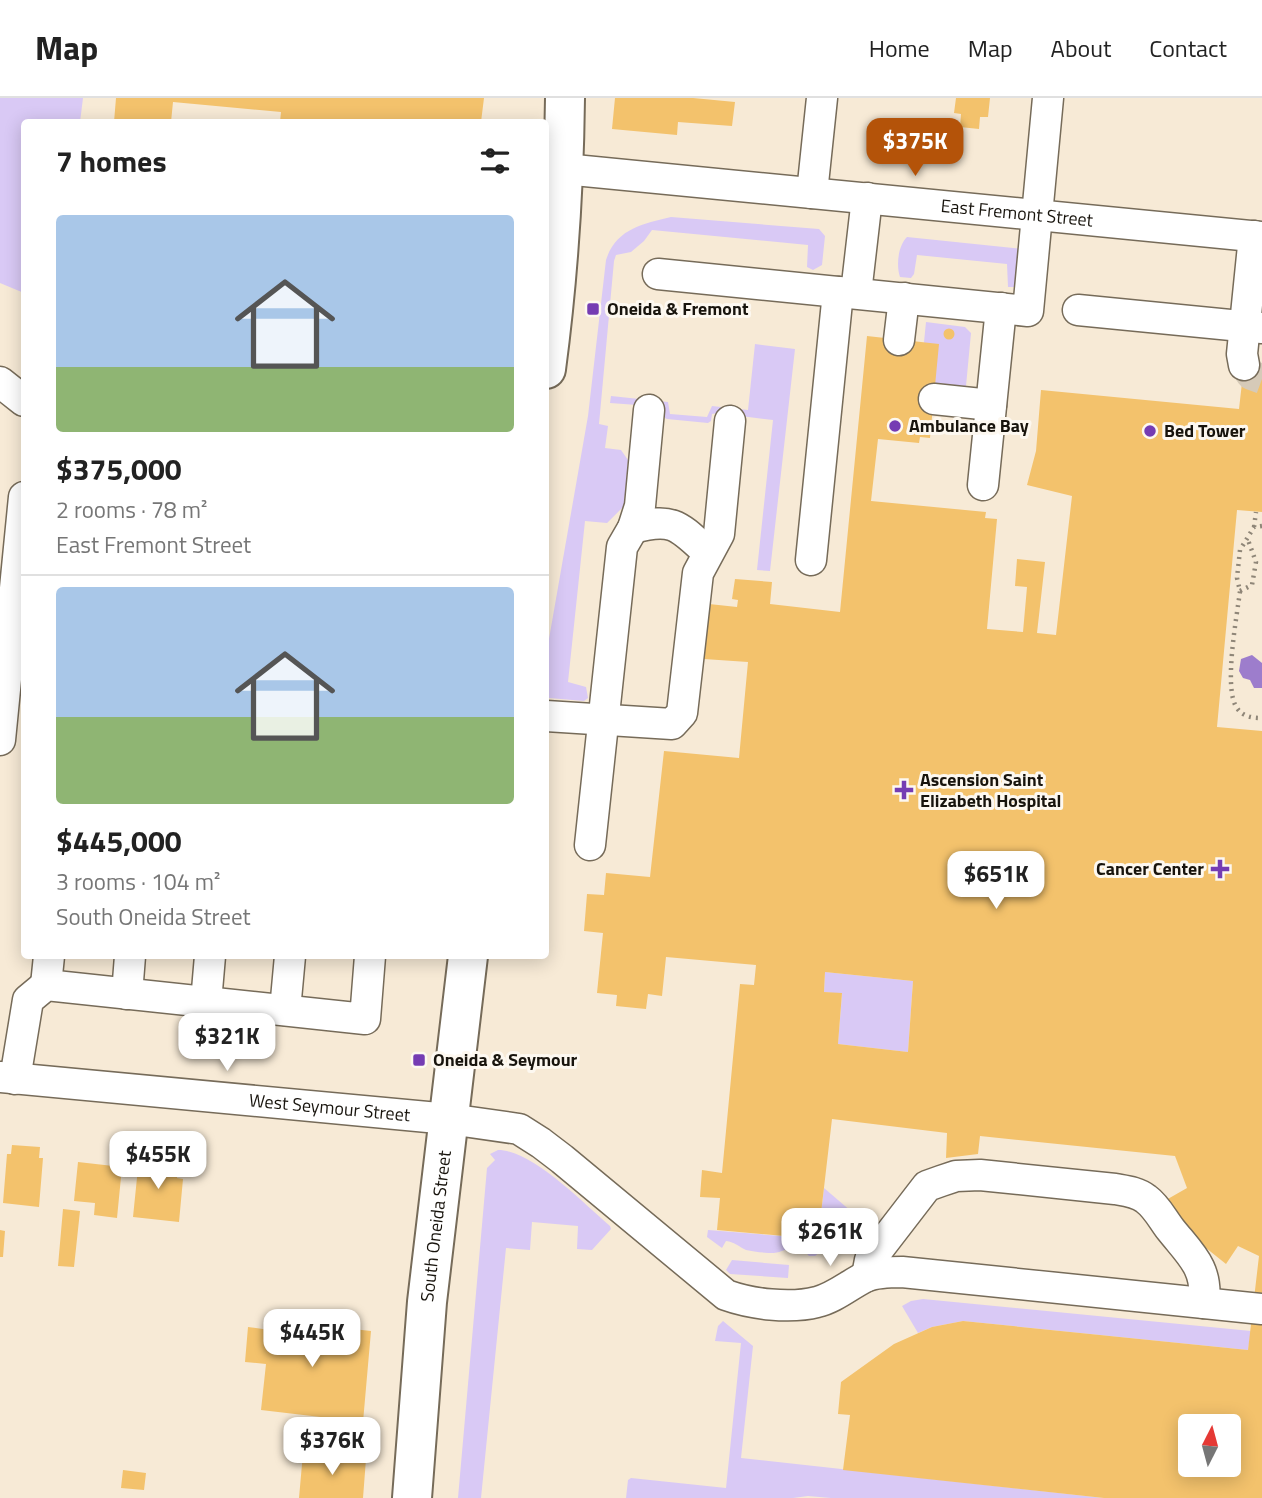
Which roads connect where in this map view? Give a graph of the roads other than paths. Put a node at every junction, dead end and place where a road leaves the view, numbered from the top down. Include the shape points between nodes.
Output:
1 (565, 98) edge
2 (822, 98) edge
3 (1048, 98) edge
4 (564, 169) junction
5 (813, 193) junction
6 (867, 198) junction
7 (1037, 214) junction
8 (1258, 236) edge
9 (657, 274) dead end
10 (847, 293) junction
11 (904, 298) junction
12 (1001, 308) junction
13 (1078, 310) dead end
14 (1254, 327) edge
15 (549, 331) edge
16 (899, 340) dead end
17 (1244, 365) dead end
18 (934, 399) dead end
19 (991, 405) junction
20 (649, 410) dead end
21 (730, 421) dead end
22 (983, 485) dead end
23 (633, 528) junction
24 (707, 552) junction
25 (811, 560) dead end
26 (21, 561) edge
27 (20, 582) edge
28 (549, 716) edge
29 (604, 719) junction
30 (0, 740) edge
31 (590, 845) dead end
32 (49, 959) edge
33 (130, 959) edge
34 (210, 959) edge
35 (290, 959) edge
36 (370, 959) edge
37 (468, 959) edge
38 (46, 985) junction
39 (127, 994) junction
40 (206, 1002) junction
41 (285, 1010) junction
42 (8, 1078) edge
43 (449, 1119) junction
44 (867, 1276) junction
45 (1204, 1303) junction
46 (1262, 1309) edge
47 (412, 1498) edge

1 - 4 main road
2 - 5 street
3 - 7 street
4 - 5 street, East Fremont Street
4 - 15 main road
5 - 6 street, East Fremont Street
6 - 7 street, East Fremont Street
6 - 10 street
7 - 8 street, East Fremont Street
7 - 12 street via 1028,311
8 - 14 street
9 - 10 street
10 - 11 street
10 - 25 street
11 - 12 street
11 - 16 street
12 - 19 street
13 - 14 street
14 - 17 street via 1242,354
18 - 19 street
19 - 22 street
20 - 23 street via 640,506
21 - 24 street via 719,534
23 - 24 street via 651,523 680,526
23 - 29 street via 622,547
24 - 29 street via 698,573 681,713 672,724
26 - 27 street
27 - 30 street
28 - 29 street
29 - 31 street
32 - 38 street
33 - 39 street
34 - 40 street
35 - 41 street
36 - 41 street via 365,1019
37 - 43 main road, South Oneida Street
38 - 39 street
38 - 42 street via 28,1000
39 - 40 street
40 - 41 street
42 - 43 street, West Seymour Street
43 - 44 street, West Seymour Street via 519,1129 726,1295 749,1303 817,1302
43 - 47 main road, South Oneida Street via 427,1302
44 - 45 street via 902,1272
44 - 45 street via 870,1260 927,1186 956,1176 980,1175 1134,1192 1146,1199 1192,1253 1206,1285
45 - 46 street

